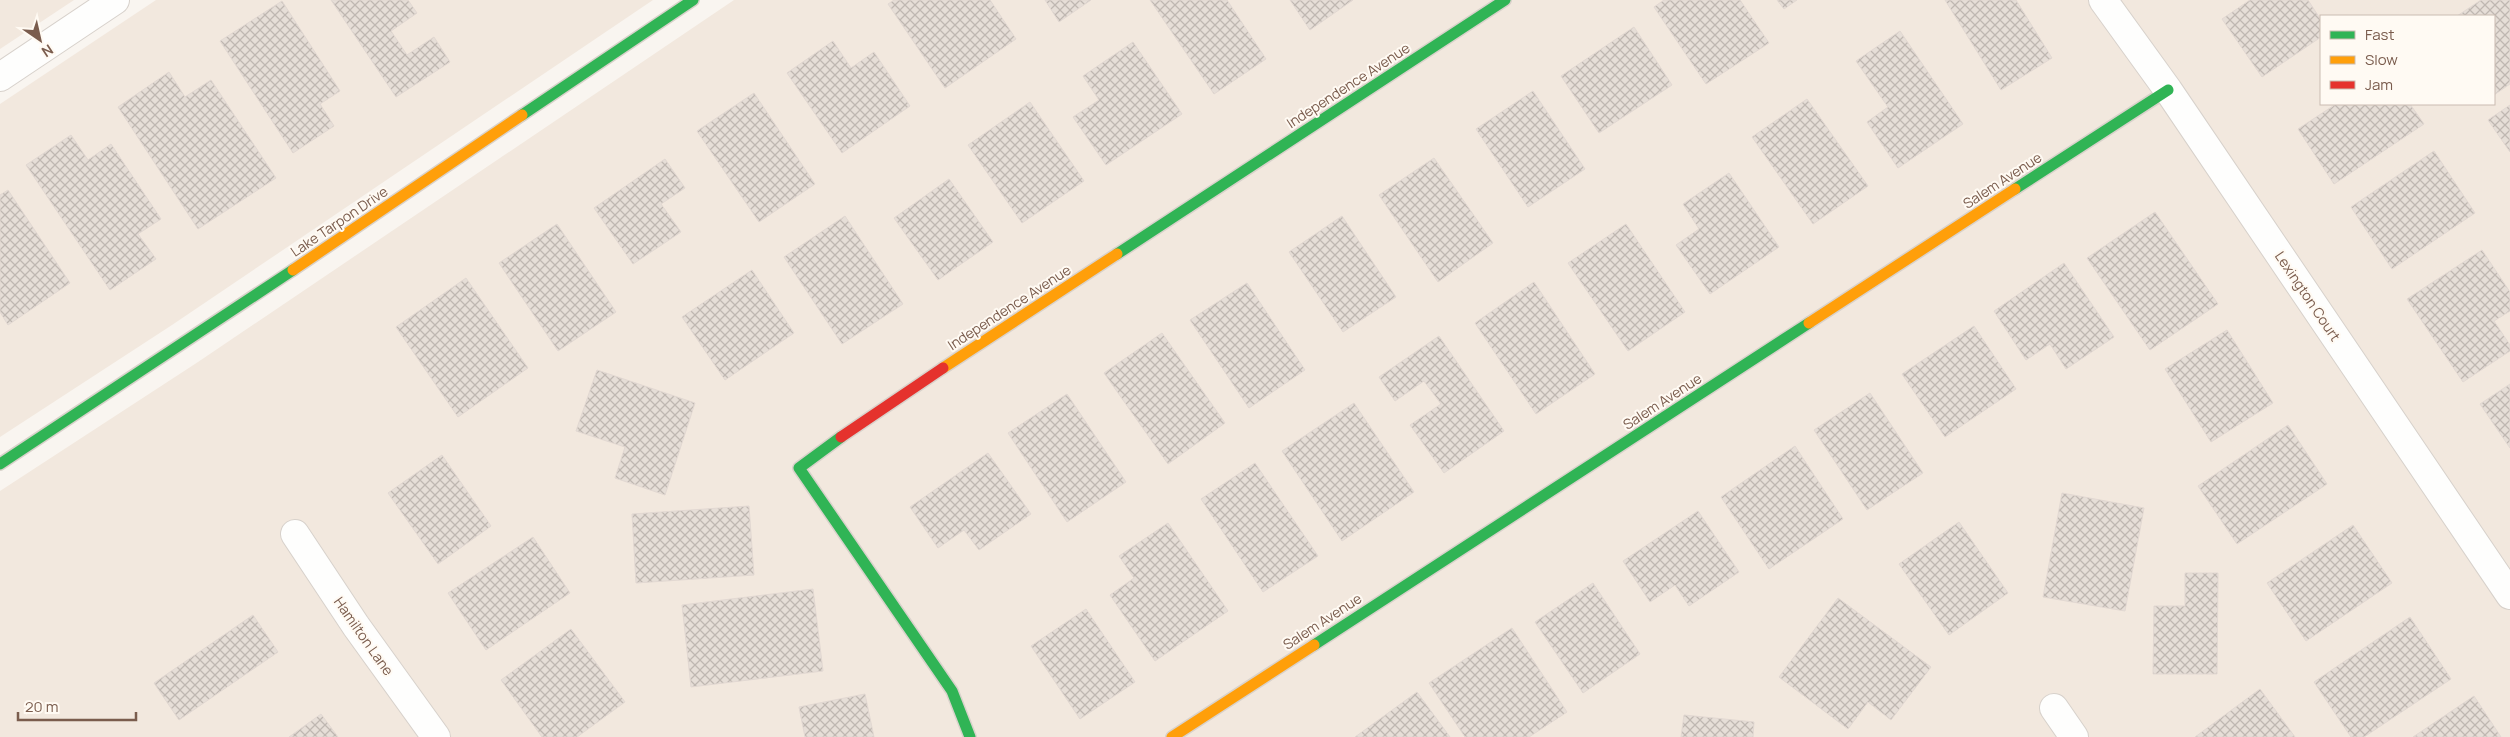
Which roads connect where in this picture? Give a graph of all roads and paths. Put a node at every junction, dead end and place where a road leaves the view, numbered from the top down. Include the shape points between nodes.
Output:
1 (115, 0) edge
2 (693, 0) edge
3 (1505, 0) edge
4 (2103, 0) edge
5 (0, 77) edge
6 (2168, 90) junction
7 (0, 464) edge
8 (295, 534) dead end
9 (2510, 594) edge
10 (2054, 708) dead end
11 (436, 737) edge
12 (970, 737) edge
13 (1172, 737) edge
14 (2074, 737) edge

1 - 5 street
2 - 7 street, Lake Tarpon Drive via 193,338
3 - 12 street, Independence Avenue via 860,422 799,468 952,691
4 - 6 street, Lexington Court
6 - 9 street, Lexington Court
6 - 13 street, Salem Avenue
8 - 11 street, Hamilton Lane
10 - 14 street

